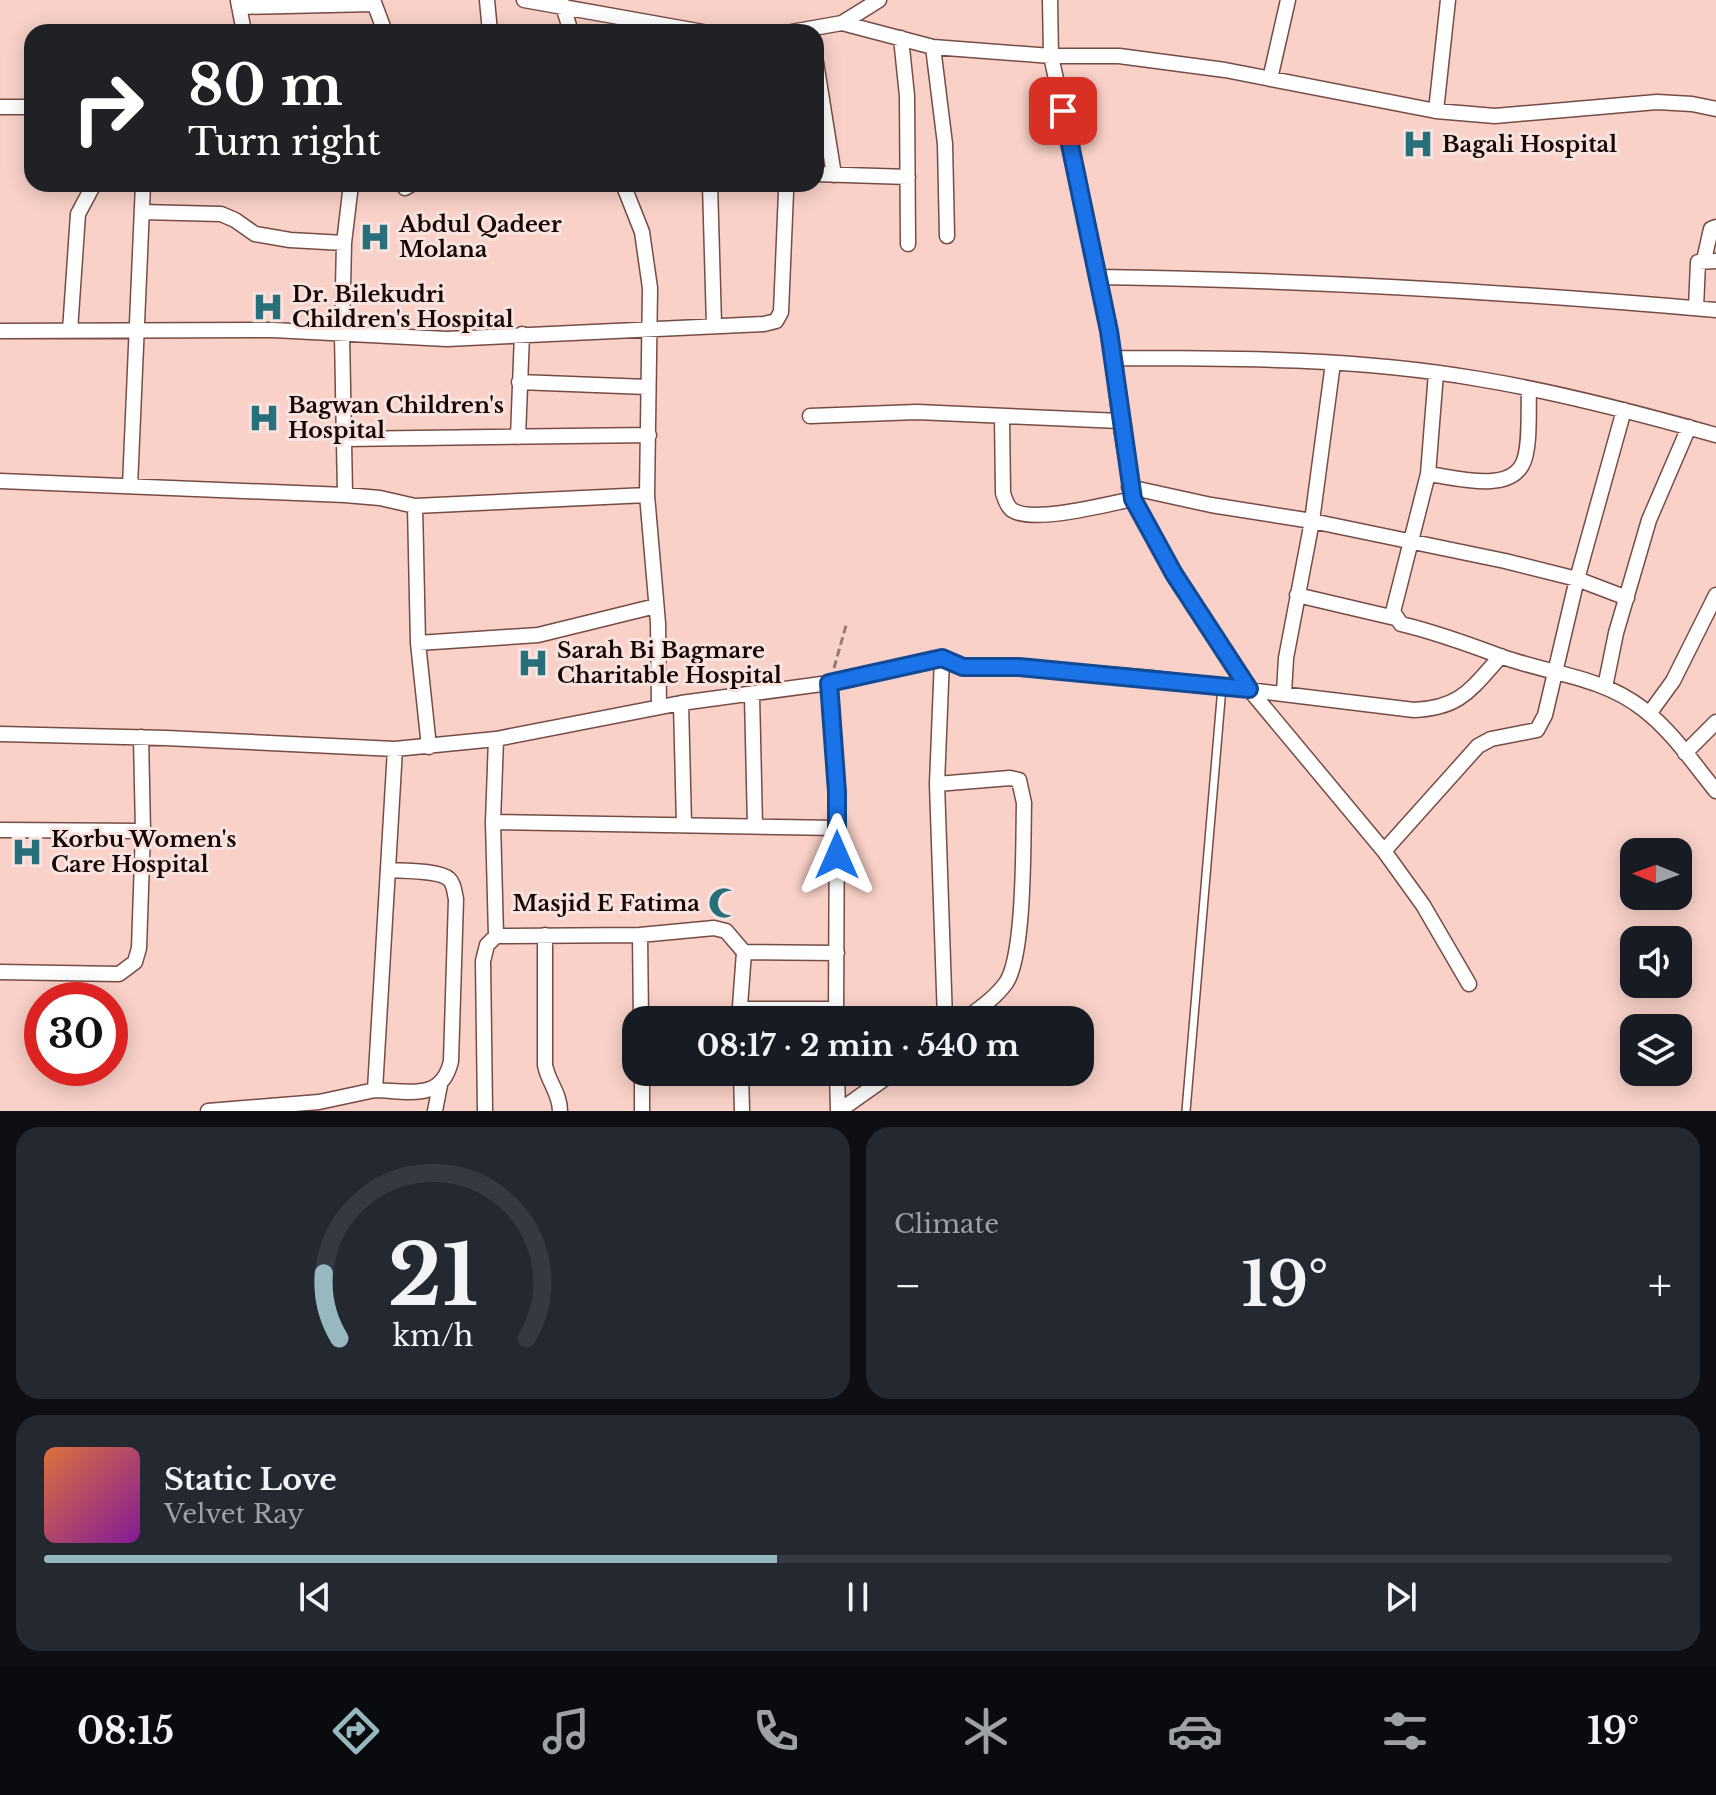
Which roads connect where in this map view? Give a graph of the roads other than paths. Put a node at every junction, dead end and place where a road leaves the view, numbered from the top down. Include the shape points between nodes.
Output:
1 (487, 0) edge
2 (524, 0) edge
3 (879, 0) edge
4 (1050, 0) edge
5 (1288, 0) edge
6 (1448, 0) edge
7 (373, 2) edge
8 (561, 2) edge
9 (239, 4) edge
10 (842, 23) junction
11 (243, 24) edge
12 (382, 24) edge
13 (489, 24) edge
14 (568, 24) edge
15 (665, 24) edge
16 (824, 27) edge
17 (901, 38) junction
18 (933, 47) junction
19 (1051, 56) junction
20 (1270, 79) junction
21 (0, 107) edge
22 (24, 107) edge
23 (1716, 109) edge
24 (1436, 111) junction
25 (824, 112) edge
26 (824, 174) edge
27 (834, 175) junction
28 (908, 177) junction
29 (90, 192) edge
30 (143, 192) edge
31 (350, 192) edge
32 (626, 192) edge
33 (710, 192) edge
34 (784, 192) edge
35 (142, 212) junction
36 (1716, 227) edge
37 (947, 236) dead end
38 (344, 243) junction
39 (908, 244) dead end
40 (1710, 260) edge
41 (1099, 277) junction
42 (1696, 308) junction
43 (1716, 310) edge
44 (714, 325) junction
45 (0, 331) edge
46 (70, 331) junction
47 (138, 331) junction
48 (651, 331) junction
49 (342, 334) junction
50 (522, 334) junction
51 (1113, 358) junction
52 (1333, 363) junction
53 (1436, 373) junction
54 (519, 382) junction
55 (647, 387) junction
56 (1529, 390) junction
57 (1624, 410) junction
58 (810, 416) dead end
59 (1002, 416) junction
60 (1120, 421) junction
61 (1689, 427) junction
62 (649, 435) junction
63 (1716, 435) edge
64 (518, 437) junction
65 (344, 439) junction
66 (1428, 474) junction
67 (0, 481) edge
68 (130, 486) junction
69 (1131, 493) junction
70 (345, 495) junction
71 (647, 495) junction
72 (415, 506) junction
73 (1312, 521) junction
74 (1411, 542) junction
75 (1577, 579) junction
76 (1297, 595) junction
77 (1716, 595) edge
78 (1627, 598) junction
79 (656, 606) junction
80 (1395, 618) junction
81 (418, 643) junction
82 (1501, 656) junction
83 (942, 658) junction
84 (1554, 671) junction
85 (829, 683) junction
86 (1222, 686) junction
87 (1605, 687) junction
88 (1249, 689) junction
89 (1284, 693) junction
90 (752, 695) junction
91 (681, 703) junction
92 (659, 707) junction
93 (1649, 714) junction
94 (1716, 722) edge
95 (0, 734) edge
96 (141, 737) junction
97 (496, 739) junction
98 (429, 747) junction
99 (395, 749) junction
100 (1685, 753) junction
101 (937, 784) junction
102 (1716, 791) edge
103 (493, 822) junction
104 (684, 825) junction
105 (755, 826) junction
106 (837, 828) junction
107 (0, 830) edge
108 (143, 831) junction
109 (1384, 851) junction
110 (388, 870) junction
111 (545, 935) junction
112 (640, 935) junction
113 (496, 936) junction
114 (744, 952) junction
115 (837, 953) junction
116 (0, 972) edge
117 (1469, 984) dead end
118 (641, 1006) edge
119 (740, 1006) edge
120 (836, 1006) edge
121 (945, 1006) edge
122 (982, 1006) edge
123 (440, 1085) junction
124 (642, 1086) edge
125 (741, 1086) edge
126 (837, 1086) edge
127 (874, 1086) edge
128 (375, 1090) junction
129 (320, 1106) edge
130 (208, 1111) edge
131 (435, 1111) edge
132 (485, 1111) edge
133 (560, 1111) edge
134 (642, 1111) edge
135 (742, 1111) edge
136 (838, 1111) edge
137 (1186, 1111) edge

1 - 13 street
2 - 8 street
3 - 10 street
4 - 19 street
5 - 20 street
6 - 24 street
7 - 9 street
7 - 12 street
8 - 14 street
8 - 15 street
9 - 11 street
10 - 16 street
10 - 17 street
17 - 18 street
17 - 28 street
18 - 19 street
18 - 37 street via 945,144
19 - 20 street via 1119,56
19 - 41 street
20 - 24 street
21 - 22 street
23 - 24 street via 1657,102 1495,116
25 - 27 street
26 - 27 street
27 - 28 street
28 - 39 street
29 - 46 street via 78,214
30 - 35 street
31 - 38 street
32 - 48 street via 642,232
33 - 44 street
34 - 44 street via 781,312 776,321 764,324
35 - 38 street via 221,214 255,234
35 - 47 street
36 - 40 street via 1708,236
38 - 49 street
40 - 42 street via 1696,267
41 - 42 street via 1193,277
41 - 51 street
42 - 43 street
44 - 48 street
45 - 46 street
46 - 47 street
47 - 49 street
47 - 68 street
48 - 50 street
48 - 55 street
49 - 50 street via 447,339
49 - 65 street
50 - 54 street
51 - 52 street
51 - 60 street
52 - 53 street
52 - 73 street
53 - 56 street
53 - 66 street
54 - 55 street
54 - 64 street
55 - 62 street
56 - 57 street
56 - 66 street via 1524,464 1514,475 1492,482
57 - 61 street
57 - 75 street
58 - 59 street
59 - 60 street
59 - 69 street via 1003,493 1014,511 1054,514
60 - 69 street
61 - 63 street
61 - 78 street via 1649,520
62 - 64 street
62 - 71 street
64 - 65 street
65 - 70 street
66 - 74 street
67 - 68 street
68 - 70 street
69 - 73 street
69 - 88 street via 1174,574
70 - 72 street
71 - 72 street
71 - 79 street
72 - 81 street
73 - 74 street
73 - 76 street
74 - 75 street
74 - 80 street
75 - 78 street
75 - 84 street
76 - 80 street
76 - 89 street
77 - 93 street via 1673,681
78 - 87 street
79 - 81 street via 538,635
79 - 92 street
80 - 82 street
81 - 98 street
82 - 84 street
82 - 89 street via 1472,688 1438,709
83 - 85 street
83 - 86 street via 963,667 1019,667
83 - 101 street
84 - 87 street
84 - 109 street via 1537,730 1478,746
85 - 90 street
85 - 106 street
86 - 88 street
86 - 137 lane
87 - 93 street
88 - 89 street
88 - 109 street
90 - 91 street
90 - 105 street
91 - 92 street
91 - 104 street
92 - 97 street
93 - 100 street
94 - 100 street
95 - 96 street
96 - 99 street
96 - 108 street
97 - 98 street
97 - 103 street
98 - 99 street
99 - 110 street
100 - 102 street
101 - 121 street
101 - 122 street via 1010,778 1019,780 1024,803 1017,956 1008,980
103 - 104 street
103 - 113 street
104 - 105 street
105 - 106 street
106 - 115 street
107 - 108 street
108 - 116 street via 135,962 119,974
109 - 117 street
110 - 123 street via 435,874 453,885 451,1061
110 - 128 street
111 - 112 street
111 - 113 street
111 - 133 street via 545,1065
112 - 114 street via 714,928 726,931
112 - 118 street
113 - 132 street via 483,961
114 - 115 street
114 - 119 street
115 - 120 street
123 - 128 street via 424,1092
123 - 131 street
124 - 134 street
125 - 135 street
126 - 136 street
127 - 136 street
128 - 129 street
129 - 130 street

